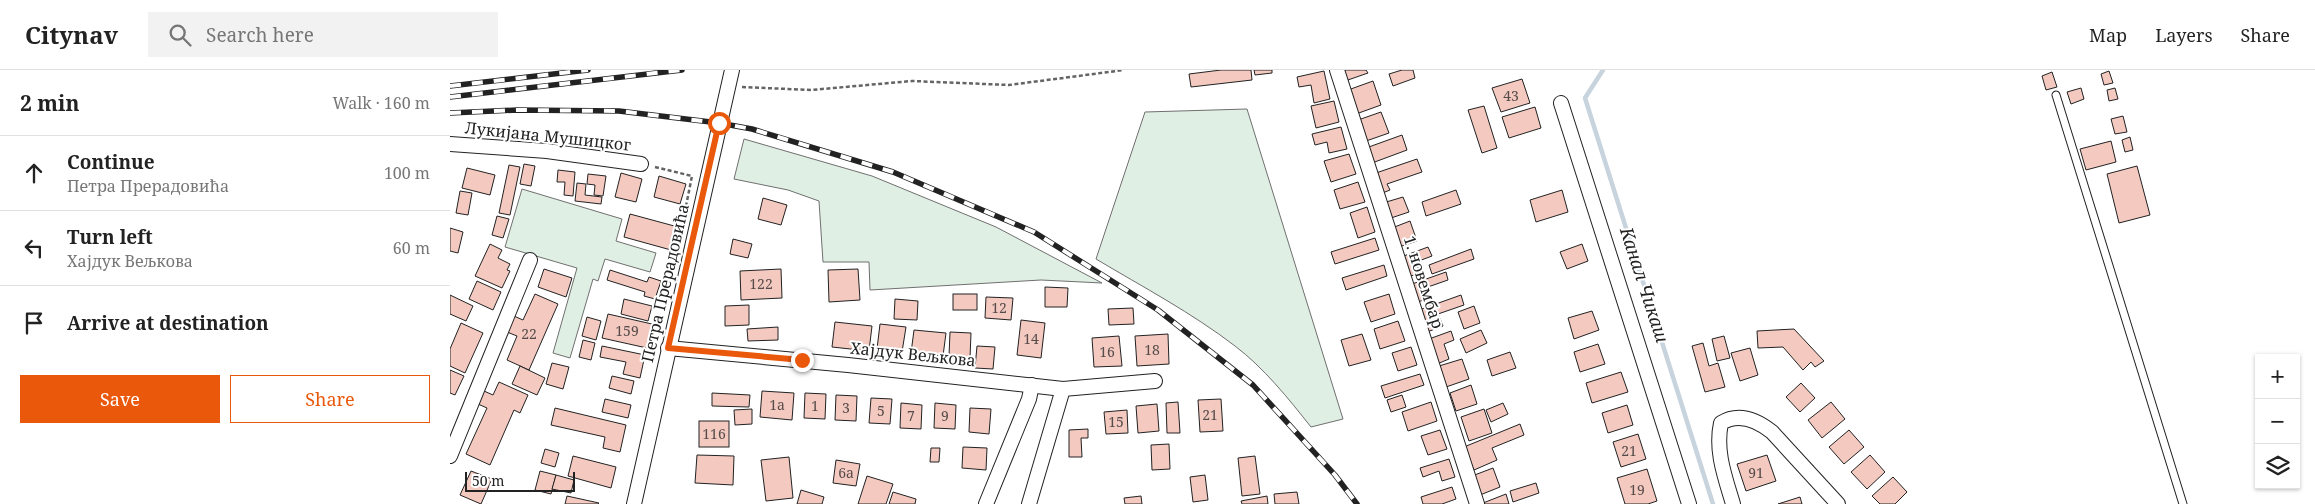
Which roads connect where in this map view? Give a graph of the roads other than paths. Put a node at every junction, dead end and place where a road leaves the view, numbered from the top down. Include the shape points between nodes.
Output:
1 (732, 70) edge
2 (1338, 74) edge
3 (2056, 95) dead end
4 (1561, 103) dead end
5 (450, 144) edge
6 (642, 164) road end
7 (530, 260) dead end
8 (668, 348) junction
9 (1155, 381) dead end
10 (1032, 385) junction
11 (1064, 389) junction
12 (450, 456) edge
13 (634, 504) edge
14 (986, 504) edge
15 (1029, 504) edge
16 (1477, 504) edge
17 (1689, 504) edge
18 (1733, 504) edge
19 (1838, 504) edge
20 (2183, 504) edge

1 - 8 street, Петра Прерадовића
2 - 16 street, 1. новембар
3 - 20 lane
4 - 17 street
5 - 6 street, Лукијана Мушицког via 547,151
7 - 12 street
8 - 10 street, Хајдук Вељкова
8 - 13 street, Петра Прерадовића
9 - 11 street, Хајдук Вељкова
10 - 11 street, Хајдук Вељкова
10 - 14 street
11 - 15 street
18 - 19 street via 1718,446 1721,423 1728,418 1749,418 1762,424

